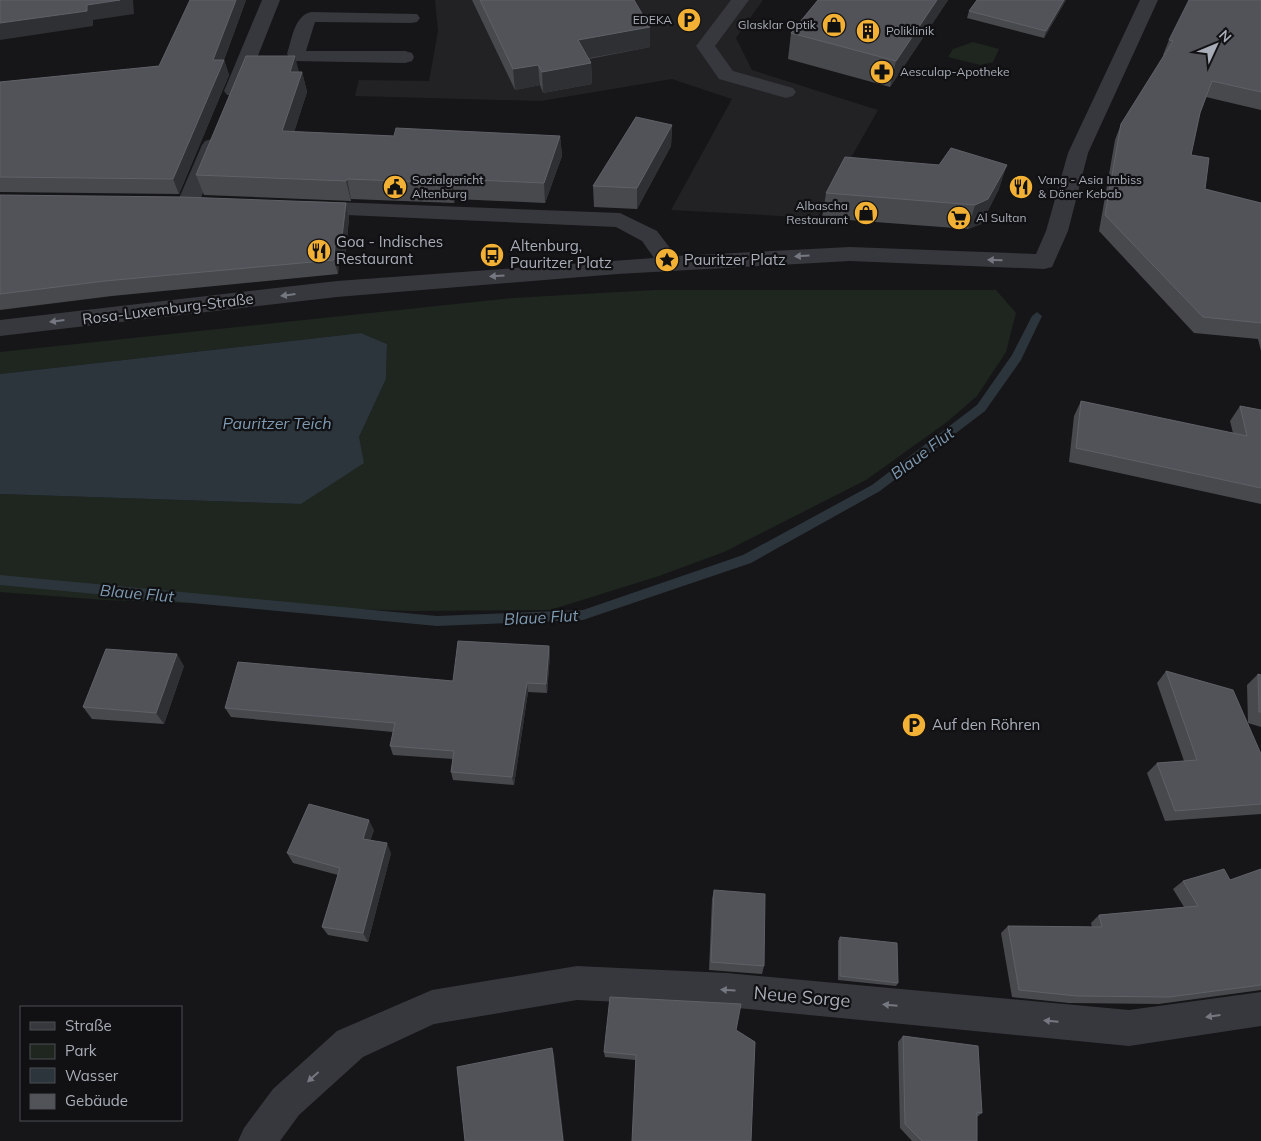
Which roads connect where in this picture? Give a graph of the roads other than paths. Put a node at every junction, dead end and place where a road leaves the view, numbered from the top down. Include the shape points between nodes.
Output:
1 (271, 0) edge
2 (740, 0) edge
3 (1150, 0) edge
4 (411, 18) dead end
5 (258, 33) junction
6 (290, 33) junction
7 (405, 57) dead end
8 (786, 92) dead end
9 (228, 104) edge
10 (217, 131) edge
11 (188, 203) edge
12 (284, 207) edge
13 (668, 264) junction
14 (0, 328) edge
15 (1261, 1009) edge
16 (257, 1141) edge

1 - 5 street
2 - 8 street via 705,46 726,75
3 -> 13 street via 1078,153 1058,231 1044,262 850,254
4 - 6 street via 311,17
5 - 6 street
5 - 9 street
6 - 7 street via 299,56
10 - 11 street
12 - 13 street via 620,220 646,233 660,246
13 -> 14 street, Rosa-Luxemburg-Straße via 337,289
15 -> 16 street, Neue Sorge via 1129,1028 727,990 577,983 432,1007 350,1044 286,1102

